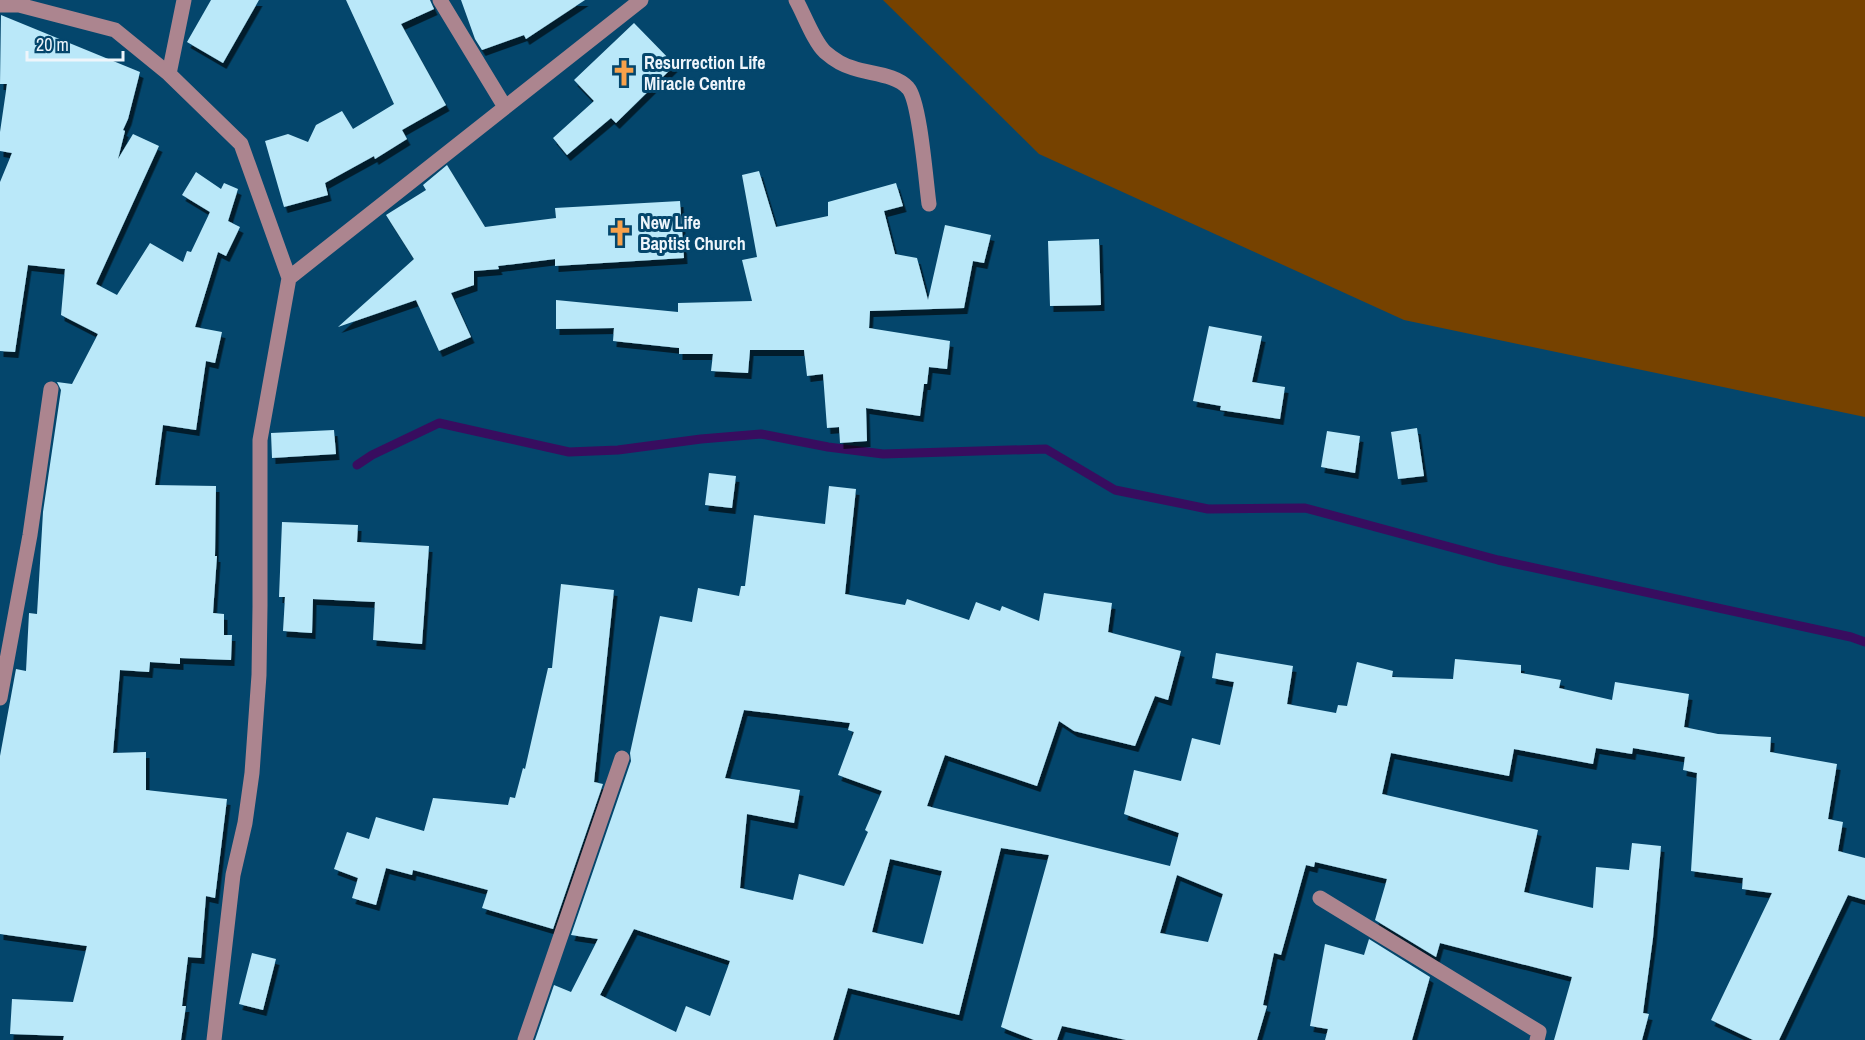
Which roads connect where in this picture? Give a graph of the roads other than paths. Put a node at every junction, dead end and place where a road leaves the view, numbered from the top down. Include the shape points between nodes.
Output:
1 (184, 0) edge
2 (440, 0) edge
3 (641, 0) edge
4 (796, 0) edge
5 (0, 5) edge
6 (169, 74) junction
7 (505, 107) junction
8 (929, 204) dead end
9 (289, 278) junction
10 (51, 389) dead end
11 (0, 698) edge
12 (622, 758) dead end
13 (1320, 898) dead end
14 (214, 1040) edge
15 (525, 1040) edge
16 (1537, 1040) edge

1 - 6 street
2 - 7 street
3 - 7 street
4 - 8 street via 823,50 838,62 907,86 917,112
5 - 6 street via 19,5 115,30
6 - 9 street via 241,144
7 - 9 street
9 - 14 street via 260,441 260,606 252,773 233,875
10 - 11 street via 30,535
12 - 15 street
13 - 16 street via 1539,1032

